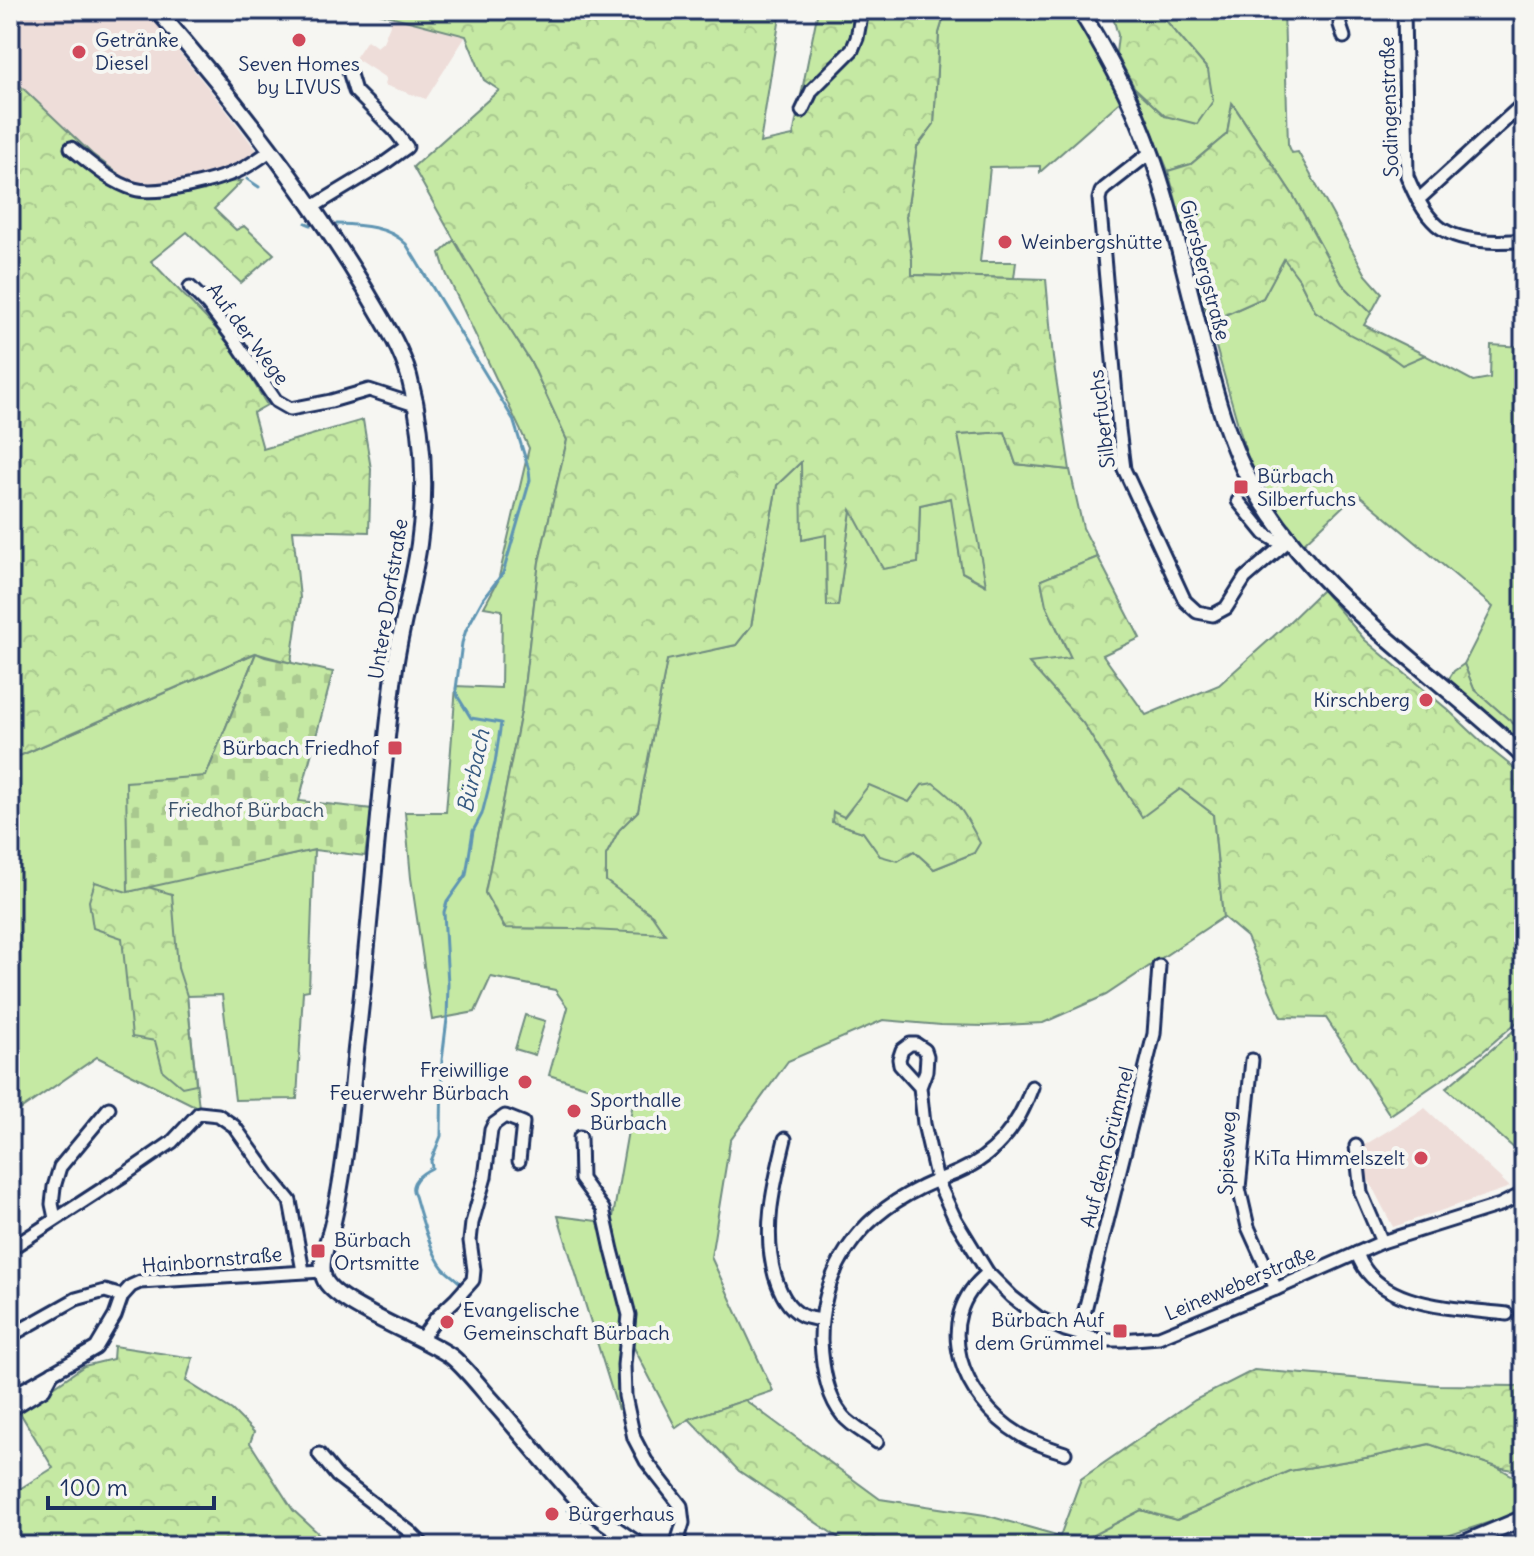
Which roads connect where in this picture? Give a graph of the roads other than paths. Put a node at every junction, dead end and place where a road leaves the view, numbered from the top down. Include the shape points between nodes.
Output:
1 (157, 10) edge
2 (862, 10) edge
3 (1080, 10) edge
4 (1340, 10) edge
5 (1404, 10) edge
6 (1344, 37) dead end
7 (349, 71) dead end
8 (1524, 103) edge
9 (802, 111) dead end
10 (71, 148) dead end
11 (270, 151) junction
12 (1151, 152) junction
13 (1418, 200) junction
14 (311, 208) junction
15 (1524, 240) edge
16 (190, 287) dead end
17 (415, 405) junction
18 (1238, 501) dead end
19 (1289, 540) junction
20 (1524, 757) edge
21 (1159, 966) dead end
22 (1252, 1060) dead end
23 (920, 1087) dead end
24 (1032, 1087) dead end
25 (109, 1108) dead end
26 (580, 1137) dead end
27 (785, 1139) dead end
28 (1356, 1146) dead end
29 (519, 1161) dead end
30 (937, 1180) junction
31 (1524, 1193) edge
32 (55, 1218) junction
33 (1382, 1242) junction
34 (10, 1249) edge
35 (1357, 1253) junction
36 (303, 1271) junction
37 (322, 1271) junction
38 (988, 1273) junction
39 (1276, 1289) junction
40 (122, 1296) junction
41 (1507, 1314) dead end
42 (821, 1320) junction
43 (1079, 1334) junction
44 (10, 1336) edge
45 (421, 1339) junction
46 (53, 1372) junction
47 (10, 1397) edge
48 (10, 1410) edge
49 (877, 1442) dead end
50 (1065, 1453) dead end
51 (319, 1454) dead end
52 (572, 1494) junction
53 (1524, 1518) edge
54 (424, 1546) edge
55 (640, 1546) edge
56 (652, 1546) edge
57 (676, 1546) edge
58 (1457, 1546) edge

1 - 11 street, Untere Dorfstraße
2 - 9 street via 852,50 817,83
3 - 12 street, Giersbergstraße via 1128,97
4 - 6 street
5 - 13 street, Sodingenstraße via 1407,176
7 - 14 street via 355,91 407,147
8 - 13 street
10 - 11 street via 135,190 211,181
11 - 14 street, Untere Dorfstraße
12 - 19 street, Giersbergstraße via 1233,443 1252,486
12 - 19 street, Silberfuchs via 1105,188 1099,199 1124,469 1185,601 1197,612 1213,615 1226,608 1245,578
13 - 15 street via 1439,228 1460,236
14 - 17 street, Untere Dorfstraße via 387,326 408,373
16 - 17 street, Auf der Wege via 276,401 290,409 369,390
17 - 37 street, Untere Dorfstraße via 424,496 396,664 345,1148
18 - 19 street, Giersbergstraße via 1265,534
19 - 20 street, Giersbergstraße via 1353,610
21 - 43 street, Auf dem Grümmel via 1154,1034
22 - 39 street, Spiesweg via 1239,1188 1248,1227
23 - 30 street, Leineweberstraße
24 - 30 street via 1013,1127 992,1150
25 - 32 street via 60,1167 52,1204
26 - 57 street via 581,1179 603,1209 629,1315 625,1396 634,1438 681,1506 683,1523
27 - 42 street via 773,1189 770,1257 785,1301 805,1317
28 - 33 street via 1361,1193
29 - 45 street via 523,1123 505,1116 491,1130 472,1223 473,1280
30 - 38 street, Leineweberstraße
30 - 42 street via 894,1202 851,1243
31 - 33 street, Leineweberstraße
32 - 34 street
32 - 36 street via 172,1142 199,1113 218,1115 234,1126 290,1201
33 - 35 street, Leineweberstraße
35 - 39 street, Leineweberstraße
35 - 41 street via 1362,1268 1390,1292 1432,1304
36 - 37 street, Hainbornstraße
36 - 40 street, Hainbornstraße via 140,1282
37 - 45 street via 328,1286 341,1297
38 - 43 street, Leineweberstraße via 1039,1318
38 - 50 street via 959,1312 960,1356 967,1376 985,1404 1019,1434
39 - 43 street, Leineweberstraße via 1159,1337 1099,1340
40 - 44 street via 105,1291 76,1299
40 - 46 street, Hainbornstraße via 96,1348
42 - 49 street via 821,1356 837,1407
45 - 52 street via 453,1358
46 - 47 street, Hainbornstraße
46 - 48 street, Hainbornstraße via 44,1389
51 - 54 street via 337,1476
52 - 55 street
52 - 56 street
53 - 58 street

